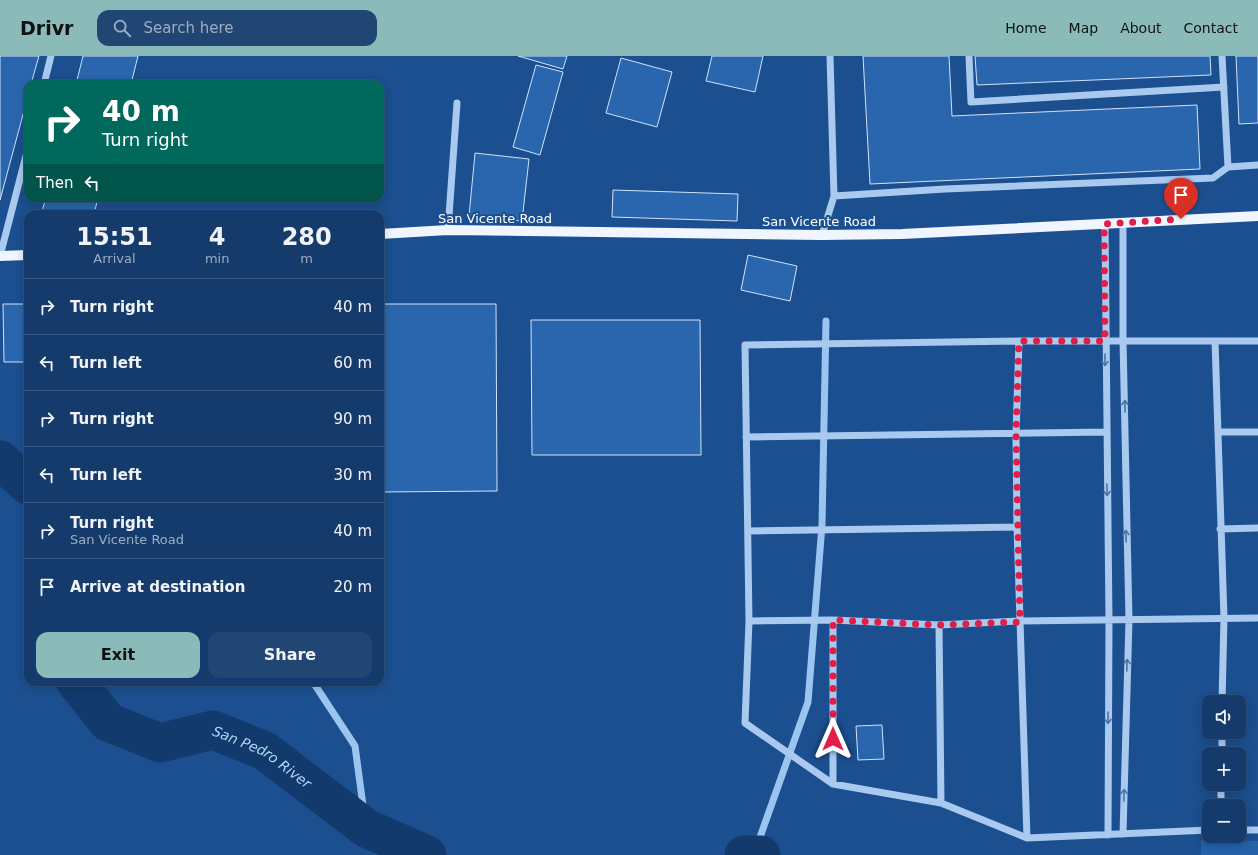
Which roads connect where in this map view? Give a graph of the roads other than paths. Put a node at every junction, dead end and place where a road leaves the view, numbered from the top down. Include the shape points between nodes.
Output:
1 (51, 56) edge
2 (830, 56) edge
3 (969, 56) edge
4 (1222, 56) edge
5 (45, 80) edge
6 (1224, 88) junction
7 (457, 103) dead end
8 (24, 163) edge
9 (1258, 165) edge
10 (1228, 167) junction
11 (834, 196) junction
12 (1258, 216) edge
13 (1123, 223) junction
14 (1104, 224) junction
15 (448, 230) junction
16 (384, 234) edge
17 (822, 235) junction
18 (24, 255) edge
19 (0, 256) edge
20 (1123, 340) junction
21 (1019, 341) junction
22 (1105, 341) junction
23 (1215, 341) junction
24 (1258, 342) edge
25 (1106, 432) junction
26 (1218, 432) junction
27 (1258, 432) edge
28 (1016, 434) junction
29 (746, 437) junction
30 (1017, 527) junction
31 (1258, 528) edge
32 (1220, 529) junction
33 (748, 531) junction
34 (1224, 618) junction
35 (1258, 618) edge
36 (833, 620) junction
37 (1128, 620) junction
38 (749, 621) junction
39 (1109, 621) junction
40 (1020, 622) junction
41 (939, 625) junction
42 (1222, 695) edge
43 (833, 784) junction
44 (941, 803) junction
45 (1202, 830) edge
46 (1246, 830) edge
47 (1258, 830) edge
48 (1123, 834) junction
49 (1108, 835) junction
50 (1027, 838) junction

1 - 5 street
2 - 11 street
3 - 6 street via 971,102
4 - 6 street
6 - 10 street
7 - 15 street
8 - 19 street
9 - 10 street
10 - 11 street via 1213,178 953,188
11 - 17 street
12 - 13 main road, San Vicente Road
13 - 14 main road, San Vicente Road
13 - 20 street
14 - 17 main road, San Vicente Road via 902,234
14 - 22 street
15 - 16 main road, San Vicente Road
15 - 17 main road, San Vicente Road
18 - 19 main road
20 - 22 street
20 - 23 street
37 -> 20 street
21 - 22 street
21 - 28 street
21 - 29 street via 745,345
22 -> 25 street
23 - 24 street
23 - 26 street
25 - 28 street
25 -> 39 street
26 - 27 street
26 - 32 street
28 - 29 street
28 - 30 street
29 - 33 street
30 - 33 street
30 - 40 street
31 - 32 street
32 - 34 street
33 - 38 street
34 - 35 street
34 - 37 street
34 - 42 street
36 - 38 street
36 - 41 street
36 - 43 street
37 - 39 street
48 -> 37 street
38 - 43 street via 745,723
39 - 40 street
39 -> 49 street
40 - 41 street
40 - 50 street
41 - 44 street
43 - 44 street
44 - 50 street
45 - 48 street
46 - 47 street
48 - 49 street
49 - 50 street

